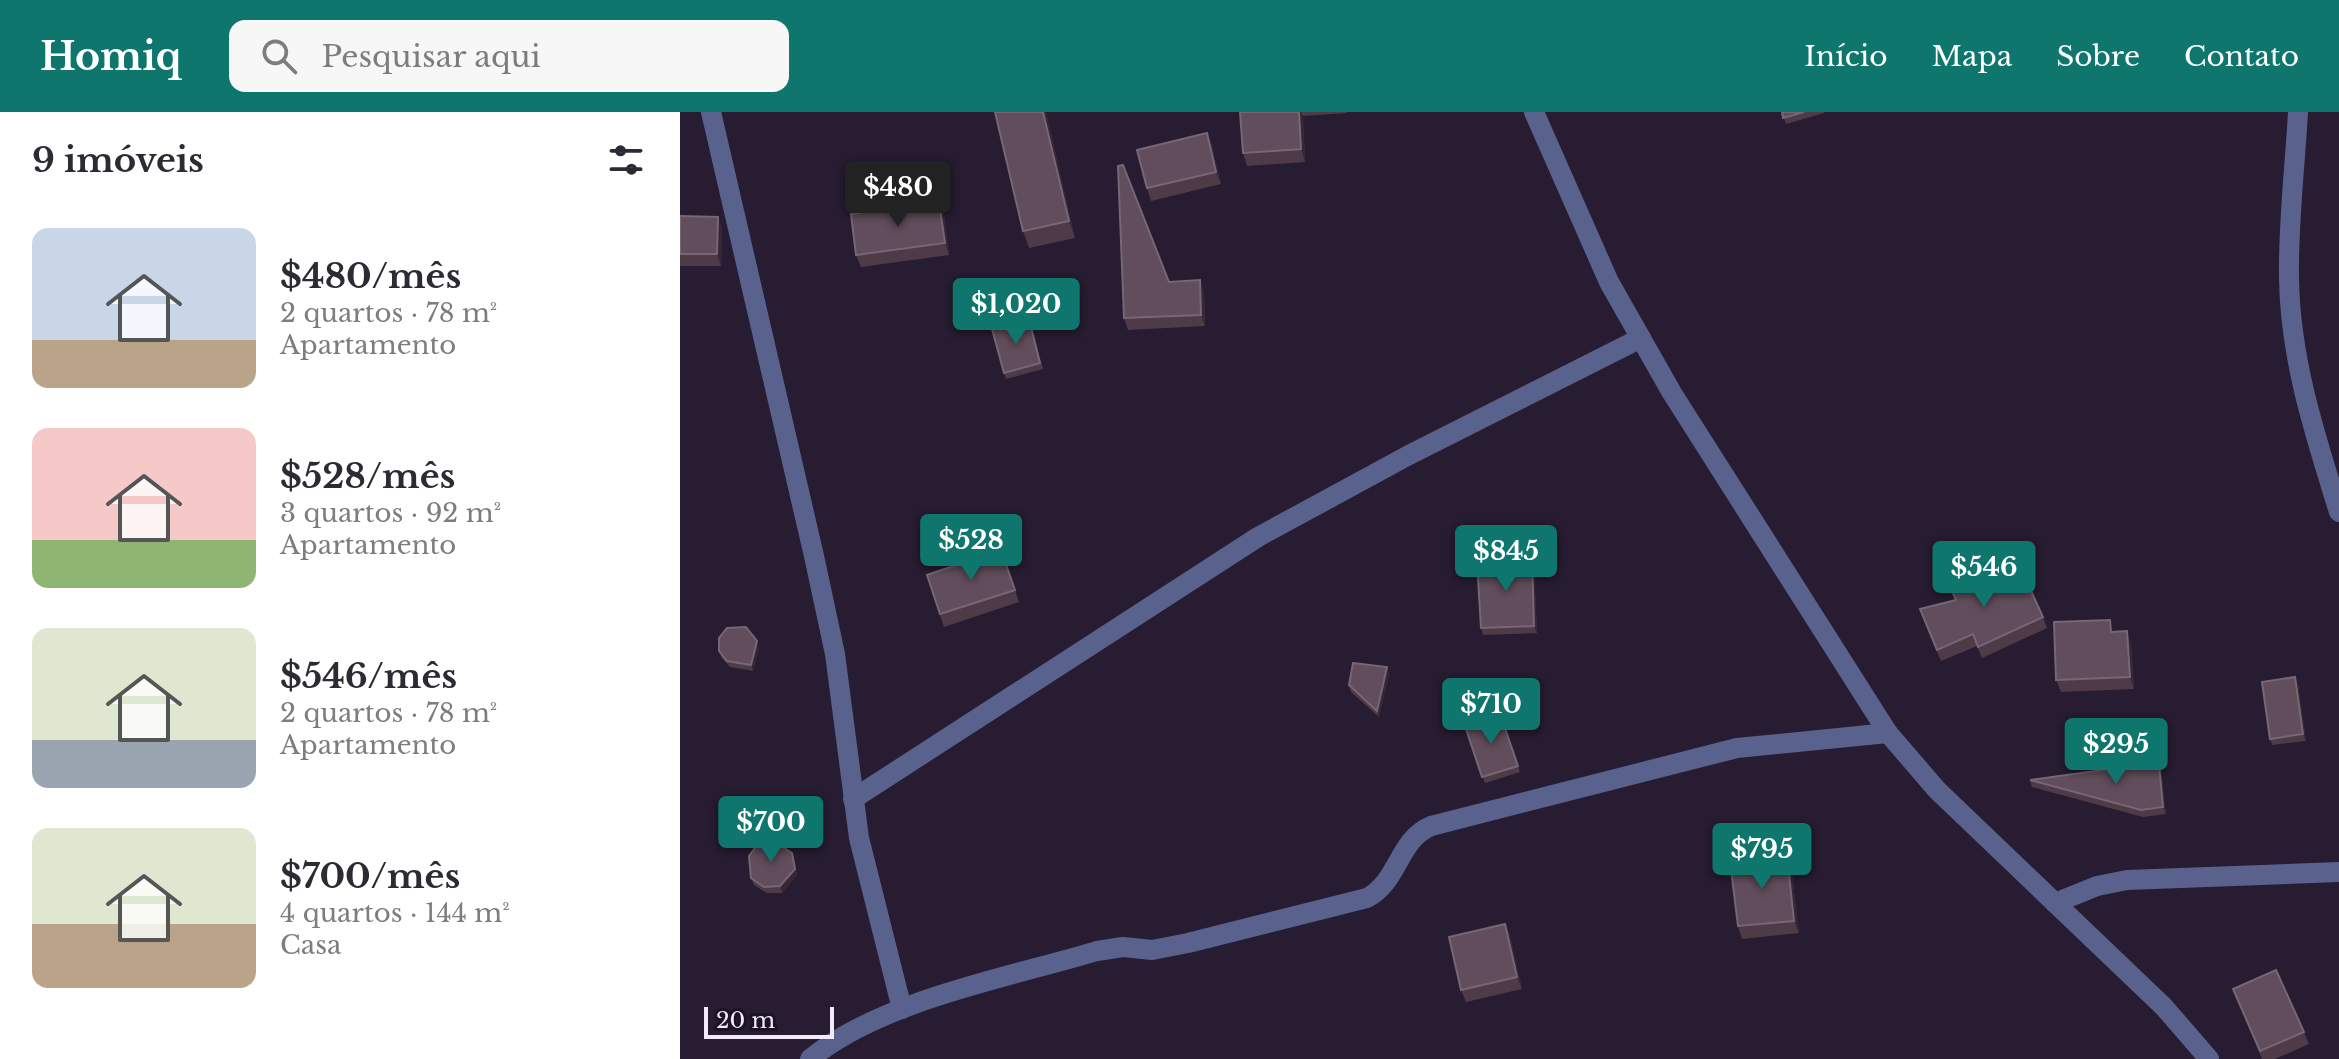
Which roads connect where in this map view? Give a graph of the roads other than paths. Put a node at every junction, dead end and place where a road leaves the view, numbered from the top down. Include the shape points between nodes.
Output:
1 (711, 112) edge
2 (1534, 112) edge
3 (2298, 112) edge
4 (1641, 338) junction
5 (2339, 512) edge
6 (1888, 733) junction
7 (853, 799) junction
8 (2339, 872) edge
9 (2055, 903) junction
10 (902, 1009) junction
11 (810, 1059) edge
12 (2209, 1059) edge

1 - 7 street via 835,654
2 - 4 street via 1609,282
3 - 5 street via 2289,278 2295,349 2307,411
4 - 6 street
4 - 7 street via 1258,537
6 - 9 street via 1937,790
6 - 10 street via 1737,748 1431,826 1417,832 1382,890 1367,898 1188,943 1097,951
7 - 10 street
8 - 9 street via 2127,880
9 - 12 street via 2164,1007
10 - 11 street via 837,1037

